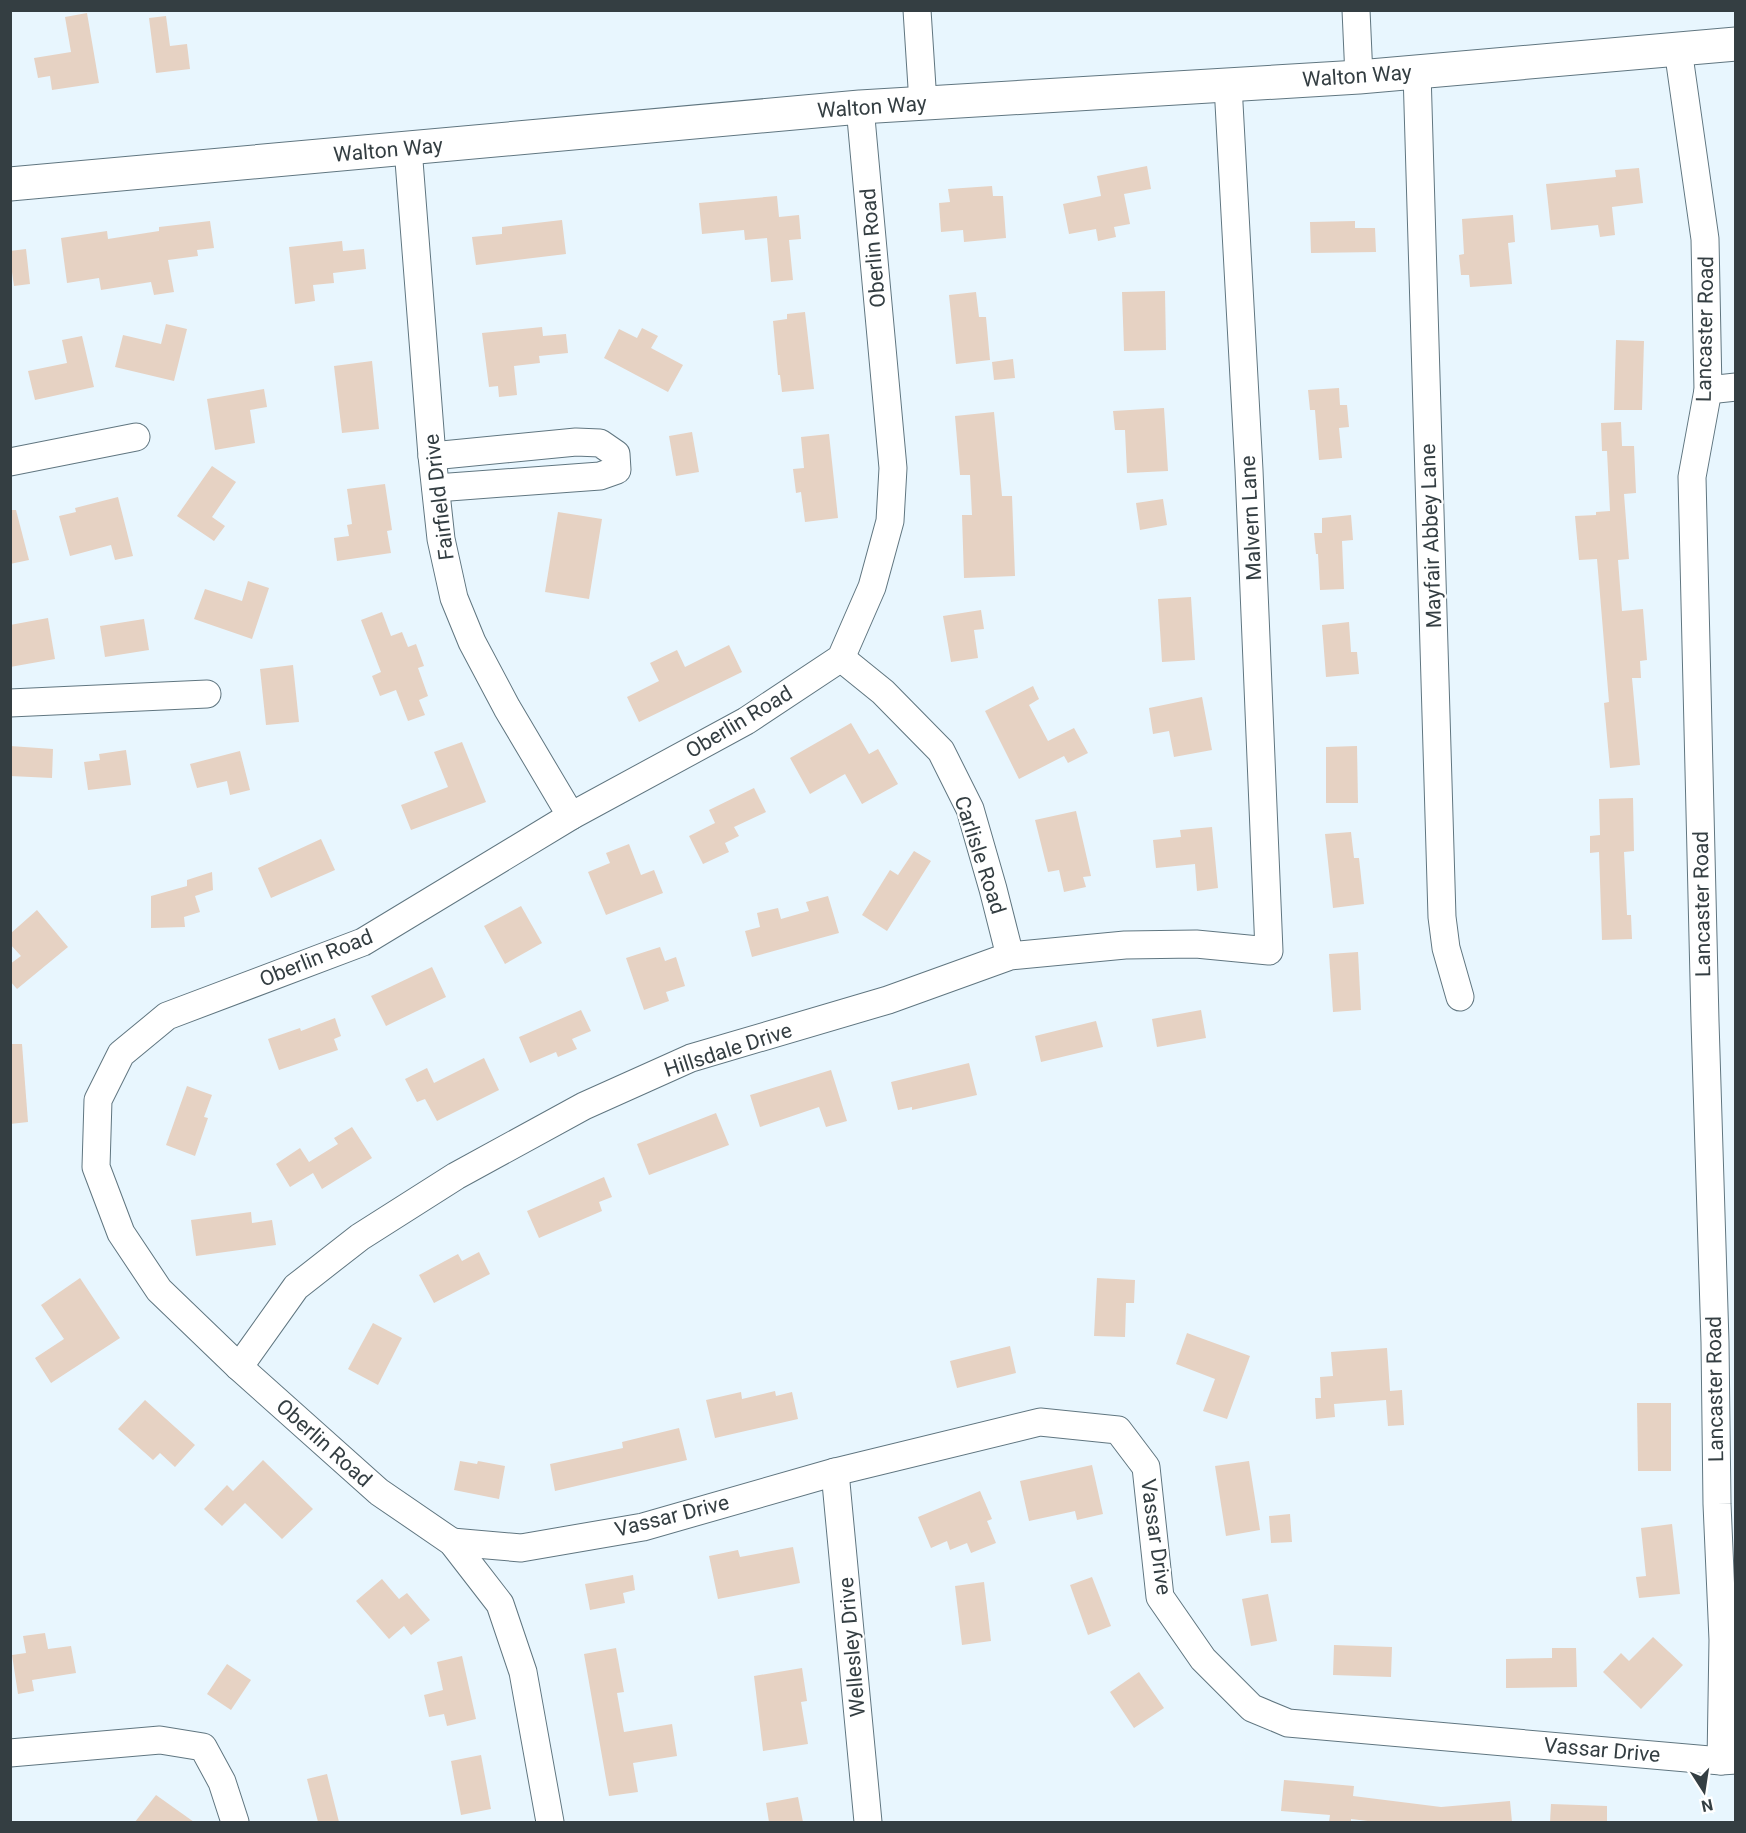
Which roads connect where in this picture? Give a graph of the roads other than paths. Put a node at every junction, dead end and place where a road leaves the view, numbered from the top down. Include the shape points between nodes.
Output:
1 (917, 10) edge
2 (1356, 10) edge
3 (1736, 44) edge
4 (1678, 49) junction
5 (1417, 72) junction
6 (1359, 77) junction
7 (1228, 86) junction
8 (923, 103) junction
9 (860, 107) junction
10 (408, 148) junction
11 (10, 184) edge
12 (1736, 387) edge
13 (1708, 390) junction
14 (136, 437) dead end
15 (432, 456) junction
16 (10, 462) edge
17 (436, 488) junction
18 (841, 658) junction
19 (207, 694) dead end
20 (10, 704) edge
21 (571, 816) junction
22 (1269, 951) joint
23 (1010, 956) junction
24 (1460, 997) dead end
25 (239, 1367) junction
26 (835, 1472) junction
27 (452, 1542) junction
28 (10, 1752) edge
29 (1728, 1761) edge
30 (235, 1822) edge
31 (550, 1822) edge
32 (868, 1822) edge

1 - 8 street
2 - 6 street
3 - 4 main road, Walton Way
4 - 5 main road, Walton Way
4 - 13 street, Lancaster Road via 1705,239
5 - 6 main road, Walton Way
5 - 24 street, Mayfair Abbey Lane via 1442,917
6 - 7 main road, Walton Way
7 - 8 main road, Walton Way
7 - 22 street, Malvern Lane
8 - 9 main road, Walton Way
9 - 10 main road, Walton Way
9 - 18 street, Oberlin Road via 892,468 890,521 872,587
10 - 11 main road, Walton Way
10 - 15 street, Fairfield Drive
12 - 13 street
13 - 29 street, Lancaster Road via 1692,477 1717,1504
14 - 16 street
15 - 17 street, Fairfield Drive
15 - 17 street via 576,442 600,443 616,454 617,470 600,476
17 - 21 street, Fairfield Drive via 453,598 507,708
18 - 21 street, Oberlin Road via 746,722
18 - 23 street, Carlisle Road via 883,692 941,751 970,809
19 - 20 street
21 - 25 street, Oberlin Road via 363,942 166,1016 121,1054 98,1100 96,1167 112,1211 121,1233 159,1290
22 - 23 street, Hillsdale Drive via 1196,944 1125,945
23 - 25 street, Hillsdale Drive via 888,1000 691,1058 584,1106 456,1176 360,1237 296,1287
25 - 27 street, Oberlin Road via 379,1492
26 - 27 street, Vassar Drive via 642,1527 521,1548
26 - 29 street, Vassar Drive via 1040,1422 1118,1430 1146,1467 1160,1597 1203,1659 1252,1708 1288,1723
26 - 32 street, Wellesley Drive
27 - 31 street, Oberlin Road via 504,1614 524,1672
28 - 30 street via 160,1740 203,1747 222,1782

